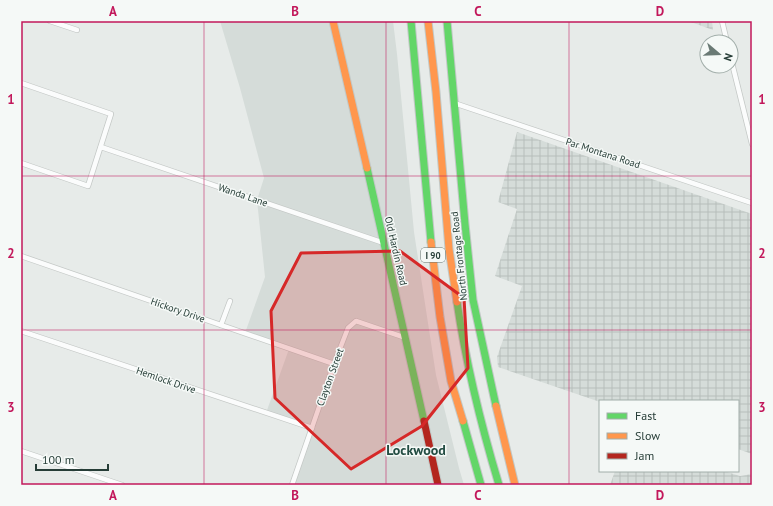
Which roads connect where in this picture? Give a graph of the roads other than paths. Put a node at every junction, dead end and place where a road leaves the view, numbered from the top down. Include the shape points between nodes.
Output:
1 (50, 21) edge
2 (333, 21) edge
3 (411, 21) edge
4 (428, 21) edge
5 (447, 21) edge
6 (722, 21) edge
7 (77, 30) dead end
8 (725, 34) edge
9 (735, 74) edge
10 (21, 83) edge
11 (454, 103) junction
12 (752, 144) edge
13 (101, 147) junction
14 (21, 163) edge
15 (752, 203) edge
16 (384, 243) junction
17 (21, 256) edge
18 (230, 301) dead end
19 (221, 325) junction
20 (21, 331) edge
21 (406, 338) junction
22 (334, 364) junction
23 (312, 428) junction
24 (21, 451) edge
25 (122, 485) edge
26 (292, 485) edge
27 (438, 485) edge
28 (481, 485) edge
29 (499, 485) edge
30 (515, 485) edge

1 - 7 street
2 - 16 main road, Old Hardin Road
3 - 28 main road, I 90 via 440,317 451,382
4 - 29 main road, I 90 via 450,249 459,315 484,435
5 - 11 main road, North Frontage Road
6 - 8 street
9 - 12 street
10 - 13 street via 111,114
11 - 15 street, Par Montana Road
11 - 30 main road, North Frontage Road via 473,300
13 - 14 street via 88,186
13 - 16 street, Wanda Lane
16 - 21 main road, Old Hardin Road
17 - 19 street, Hickory Drive
18 - 19 street
19 - 22 street, Hickory Drive
20 - 23 street, Hemlock Drive
21 - 22 street, Clayton Street via 356,321 348,328
21 - 27 main road, Old Hardin Road
22 - 23 street, Clayton Street
23 - 26 street, Clayton Street
24 - 25 street

